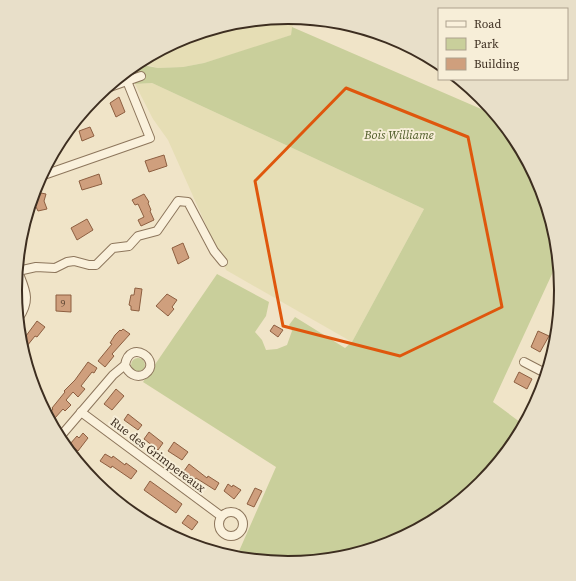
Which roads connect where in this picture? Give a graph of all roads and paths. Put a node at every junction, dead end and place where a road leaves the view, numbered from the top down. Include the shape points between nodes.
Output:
1 (141, 76) dead end
2 (128, 81) junction
3 (121, 83) edge
4 (49, 173) edge
5 (223, 262) dead end
6 (23, 269) edge
7 (22, 284) edge
8 (23, 312) edge
9 (524, 362) dead end
10 (125, 365) dead end
11 (541, 371) edge
12 (81, 412) junction
13 (64, 432) edge
14 (221, 516) dead end

1 - 2 street
2 - 3 street
2 - 4 street via 150,138
5 - 6 street via 214,251 188,202 178,201 157,230 138,236 129,246 113,248 96,265 74,261 55,268
7 - 8 street via 27,302
9 - 11 street
10 - 12 street
12 - 13 street
12 - 14 street, Rue des Grimpereaux

